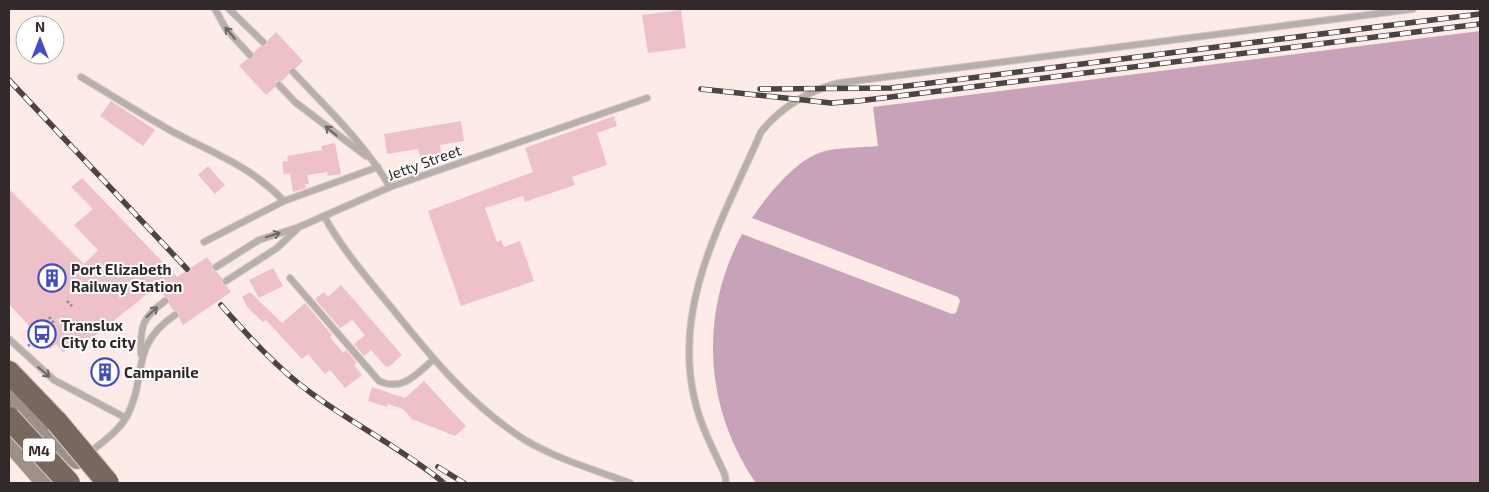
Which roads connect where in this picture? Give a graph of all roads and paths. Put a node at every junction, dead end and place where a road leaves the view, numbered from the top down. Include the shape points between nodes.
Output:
1 (215, 9) edge
2 (229, 9) edge
3 (1412, 9) edge
4 (263, 42) dead end
5 (250, 55) dead end
6 (293, 72) dead end
7 (80, 77) dead end
8 (279, 85) dead end
9 (647, 98) dead end
10 (371, 160) junction
11 (378, 167) junction
12 (390, 187) junction
13 (284, 201) junction
14 (324, 216) junction
15 (300, 227) junction
16 (204, 242) dead end
17 (216, 267) dead end
18 (290, 278) dead end
19 (226, 281) dead end
20 (67, 301) dead end
21 (165, 301) dead end
22 (72, 306) dead end
23 (175, 315) dead end
24 (49, 317) dead end
25 (54, 323) dead end
26 (9, 339) edge
27 (434, 359) junction
28 (141, 360) junction
29 (9, 372) edge
30 (9, 393) edge
31 (9, 418) edge
32 (126, 418) junction
33 (9, 442) edge
34 (65, 474) edge
35 (97, 483) edge
36 (108, 483) edge
37 (630, 483) edge
38 (726, 483) edge

5 -> 1 lane via 226,29
2 - 4 lane
3 - 38 lane via 839,83 802,97 771,120 761,132 709,251 690,316 688,349 695,402
6 - 10 lane
7 - 13 lane via 178,134 244,167
10 -> 8 lane via 336,136
9 - 12 lane, Jetty Street
10 - 11 lane
11 - 12 lane
11 - 13 lane
12 - 14 lane, Jetty Street
13 - 16 lane
14 - 15 lane, Jetty Street
14 - 27 lane via 355,263
17 -> 15 lane, Jetty Street via 259,240
15 - 19 lane via 277,248
18 - 27 lane via 379,380 391,385 402,384
20 - 22 path
28 -> 21 lane via 142,327 148,314
23 - 28 lane via 154,332
24 - 25 path
26 -> 32 lane via 54,380
27 - 37 lane via 486,413 527,441
28 - 32 lane via 134,398
29 - 36 highway, M4, bridge via 57,422
30 - 34 street
31 - 34 highway, M4, bridge
32 - 34 lane
33 - 34 street
34 - 35 street

